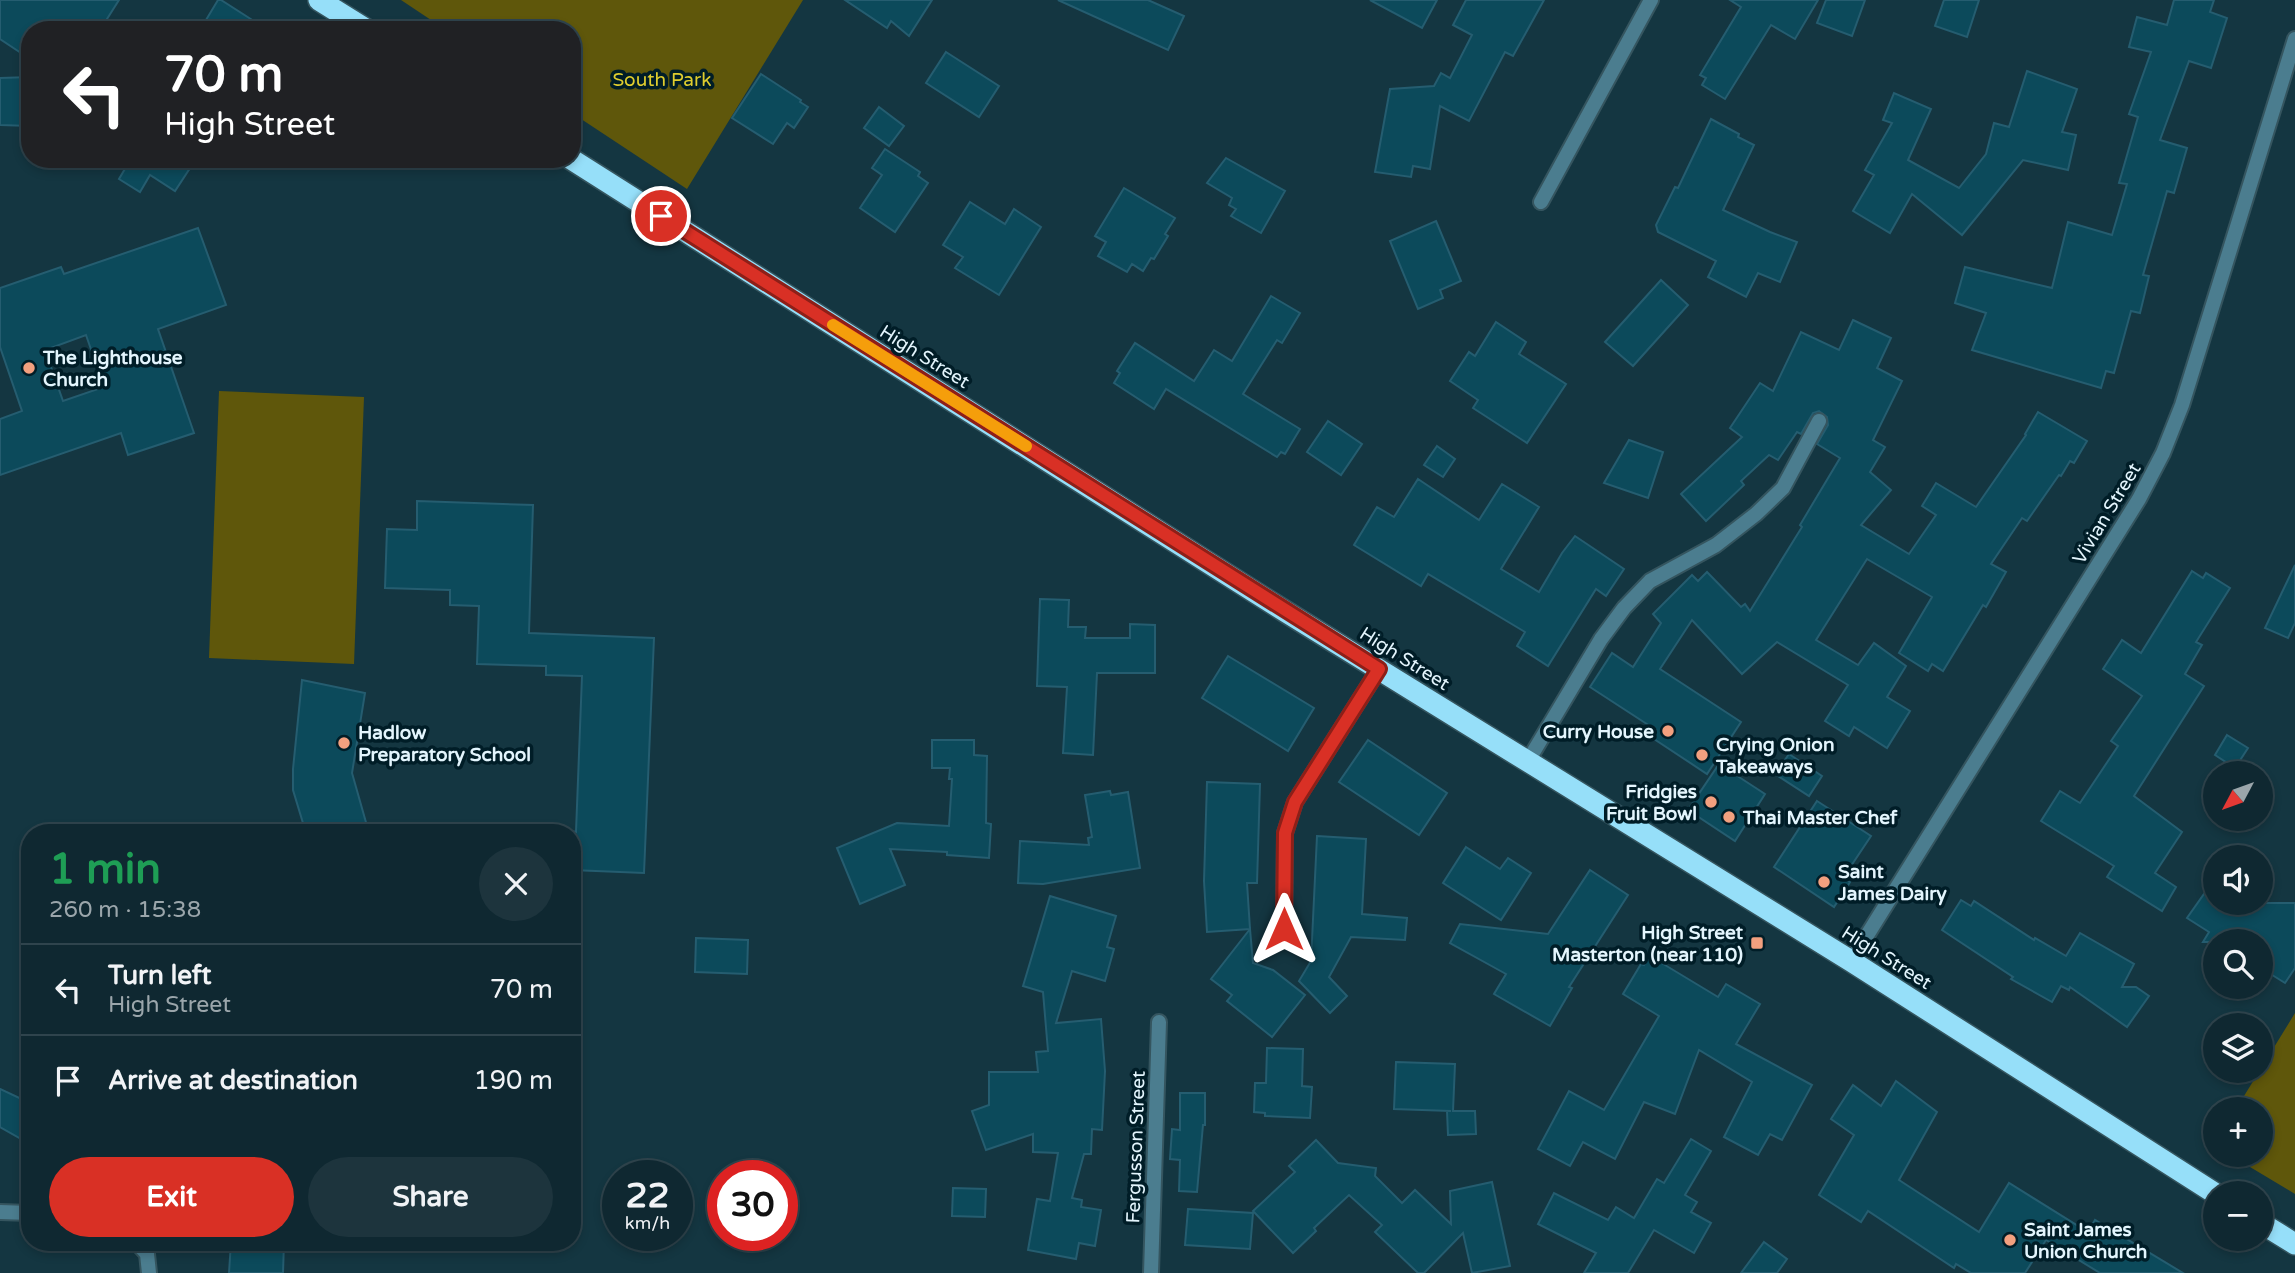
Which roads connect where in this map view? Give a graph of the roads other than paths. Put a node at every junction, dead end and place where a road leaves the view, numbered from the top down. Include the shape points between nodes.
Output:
1 (319, 0) edge
2 (1651, 0) edge
3 (353, 21) edge
4 (2295, 39) edge
5 (581, 165) edge
6 (1541, 201) dead end
7 (1819, 421) dead end
8 (1379, 669) junction
9 (1528, 761) junction
10 (1284, 929) dead end
11 (1851, 961) junction
12 (1159, 1022) dead end
13 (2203, 1186) edge
14 (0, 1212) edge
15 (21, 1213) edge
16 (2273, 1230) edge
17 (2295, 1244) edge
18 (144, 1251) edge
19 (149, 1273) edge
20 (1150, 1273) edge

1 - 3 highway
2 - 6 street
4 - 11 street, Vivian Street via 2182,405 2163,453 2139,499
5 - 8 highway, High Street
7 - 9 street via 1783,488 1756,514 1716,545 1650,581 1624,608
8 - 9 highway, High Street
8 - 10 street via 1295,802 1285,833
9 - 11 highway, High Street
11 - 13 highway, High Street
12 - 20 street, Fergusson Street
14 - 15 street
16 - 17 highway
18 - 19 street

